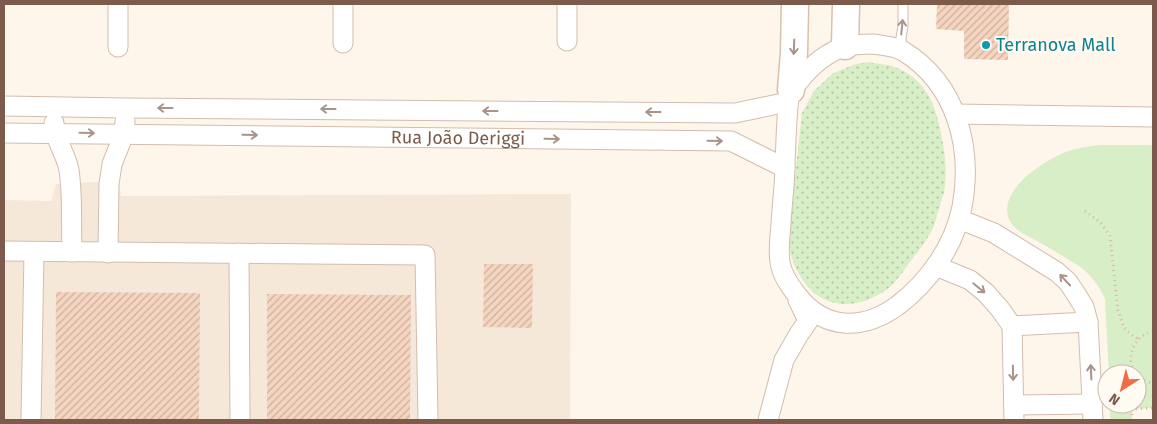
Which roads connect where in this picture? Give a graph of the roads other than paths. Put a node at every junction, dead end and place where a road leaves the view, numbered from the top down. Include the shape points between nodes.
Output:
1 (118, 4) edge
2 (343, 4) edge
3 (567, 4) edge
4 (795, 4) edge
5 (846, 4) edge
6 (902, 4) edge
7 (567, 41) dead end
8 (343, 43) dead end
9 (845, 46) junction
10 (118, 47) dead end
11 (902, 51) junction
12 (789, 96) junction
13 (4, 106) edge
14 (54, 106) junction
15 (126, 108) junction
16 (955, 114) junction
17 (1153, 116) edge
18 (4, 133) edge
19 (55, 133) junction
20 (124, 134) junction
21 (785, 168) junction
22 (959, 219) junction
23 (4, 252) edge
24 (34, 252) junction
25 (72, 252) junction
26 (108, 252) junction
27 (239, 253) junction
28 (936, 266) junction
29 (793, 290) junction
30 (829, 320) junction
31 (1088, 322) junction
32 (1012, 326) junction
33 (1093, 412) edge
34 (1014, 413) edge
35 (768, 419) edge
36 (31, 420) edge
37 (240, 420) edge
38 (428, 420) edge

1 - 10 street
2 - 8 street
3 - 7 street
4 -> 12 street
5 - 9 street
11 -> 6 lane
9 - 11 street via 874,44
9 - 12 street via 818,60
11 - 16 street via 929,71 940,84
12 -> 15 street, Rua João Deriggi via 735,113
12 - 21 street
13 - 14 street, Rua João Deriggi
14 - 15 street, Rua João Deriggi
14 - 19 street
15 - 20 street
16 - 17 street
16 - 22 street via 966,166
18 - 19 street, Rua João Deriggi
19 -> 20 street, Rua João Deriggi
19 - 25 street via 68,167 71,187
20 -> 21 street, Rua João Deriggi via 731,141
20 - 26 street via 112,164 109,184
21 - 29 street via 779,248 784,277
22 - 28 street
31 -> 22 street via 1076,294 1057,272 994,233
23 - 24 street
24 - 25 street
24 - 36 street
25 - 26 street
26 - 27 street
27 - 37 street
27 - 38 street via 425,255
28 - 30 street via 904,300 878,317 854,323
28 -> 32 street via 970,280 1000,308
29 - 30 street via 815,313
29 - 35 street via 808,321 784,360
30 - 35 street via 798,354
31 - 32 street
33 -> 31 street
32 -> 34 street
33 - 34 street

